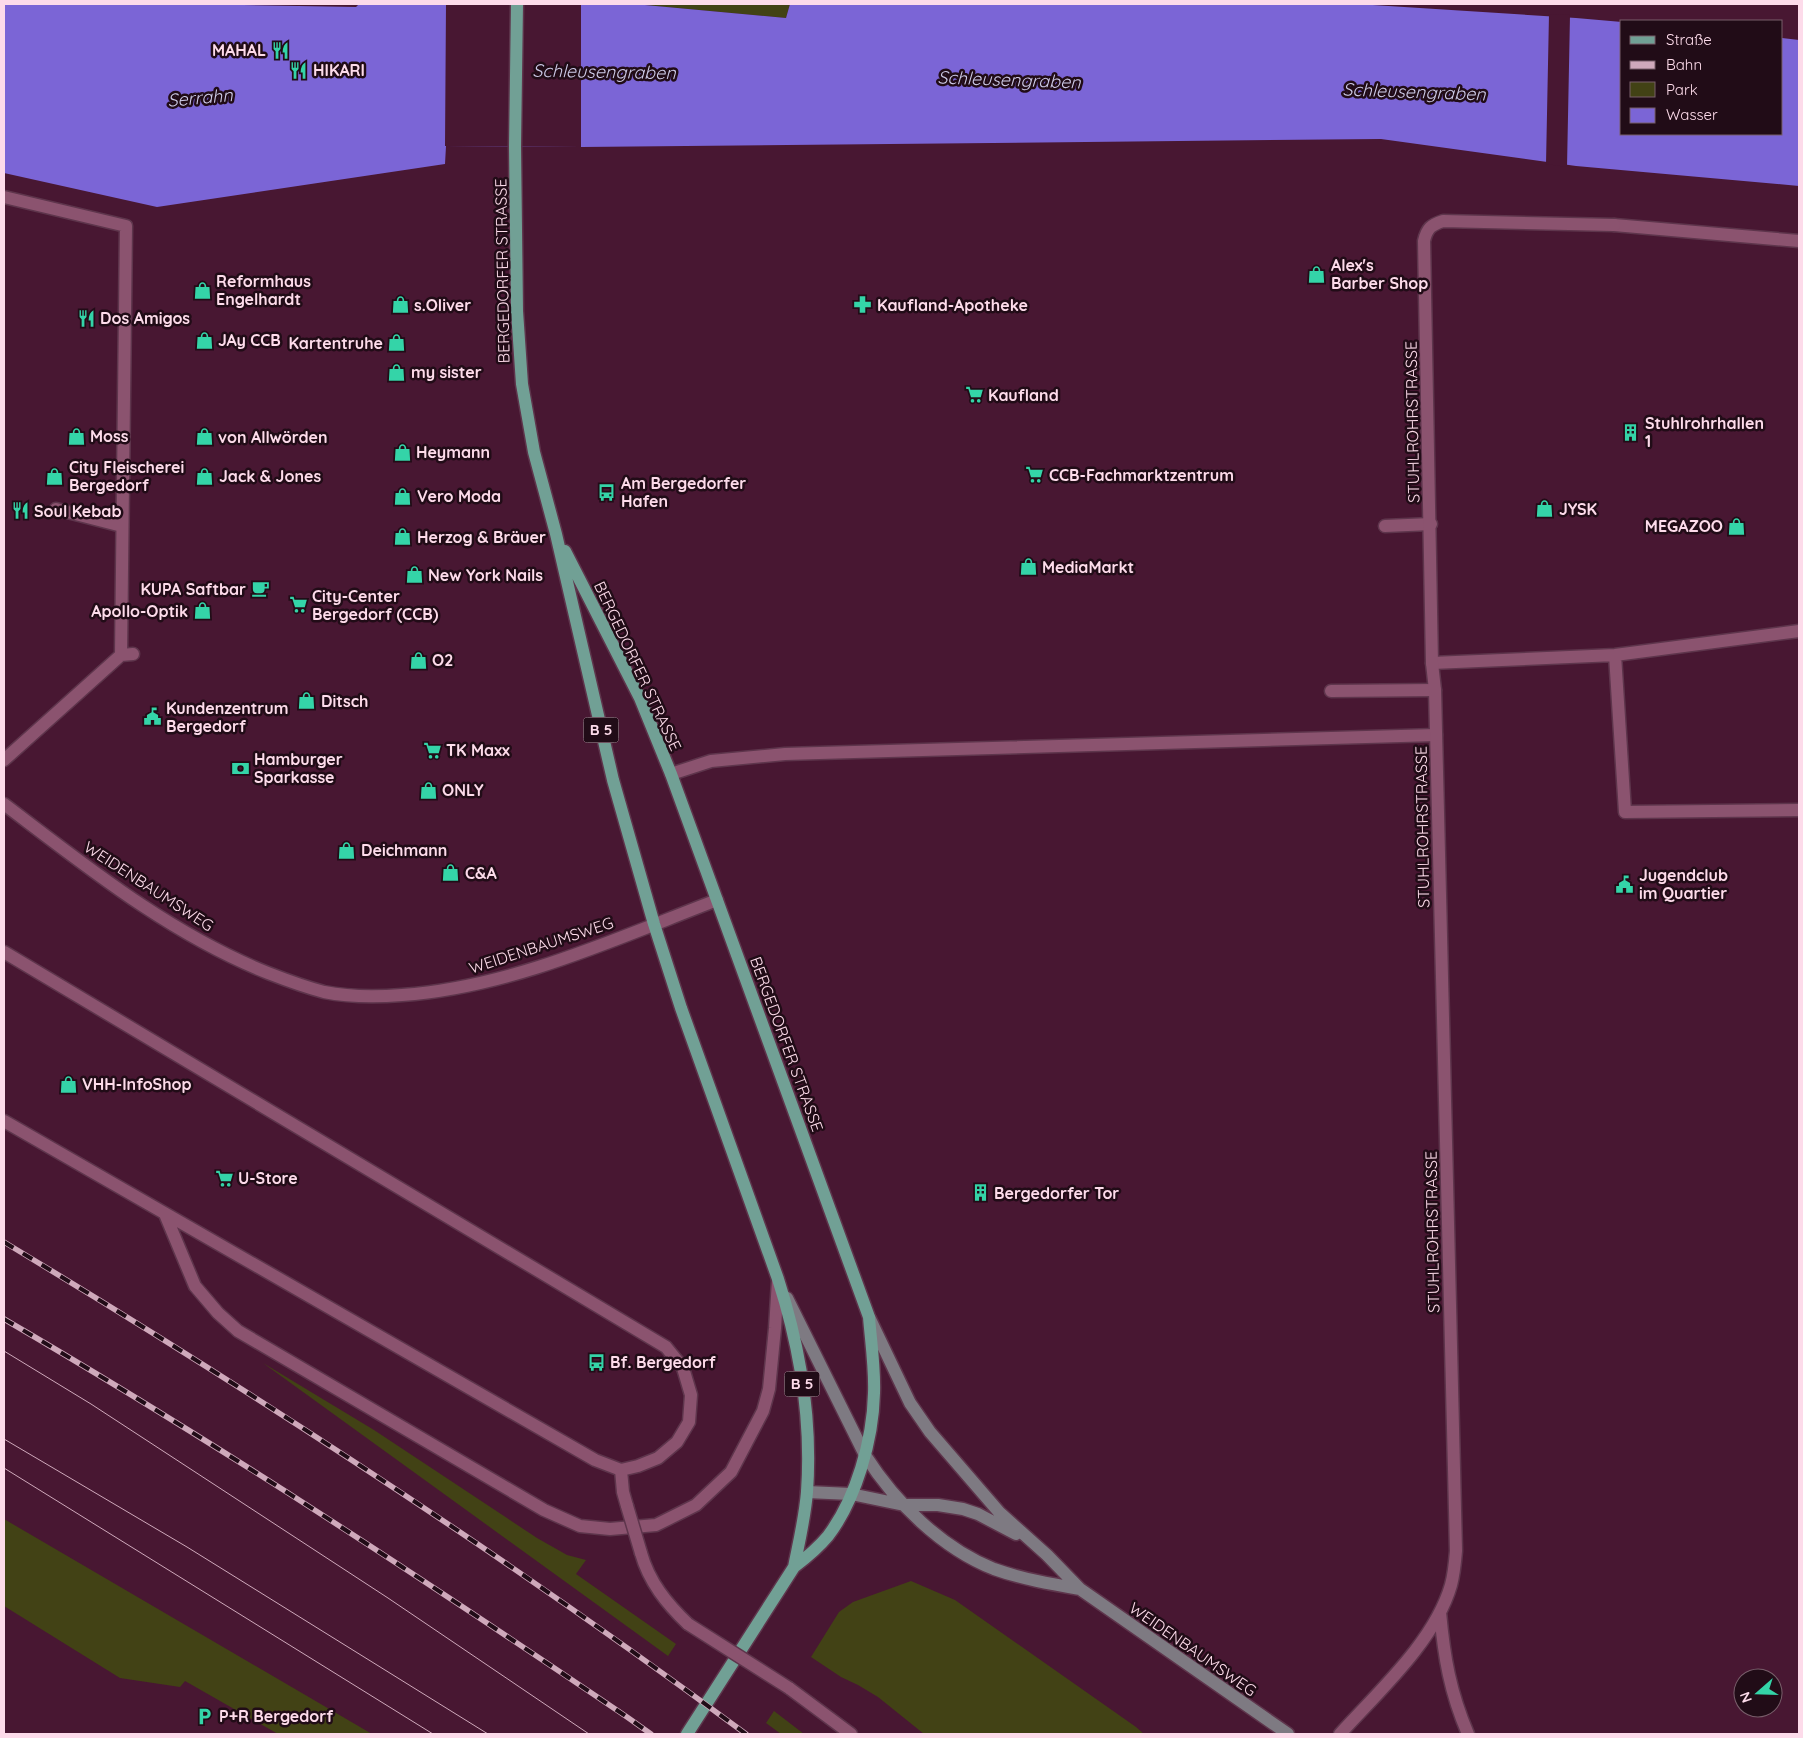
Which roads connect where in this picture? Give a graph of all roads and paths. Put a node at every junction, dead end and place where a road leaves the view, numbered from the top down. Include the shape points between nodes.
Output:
1 (517, 4) edge
2 (4, 197) edge
3 (1799, 241) edge
4 (56, 509) dead end
5 (1431, 524) junction
6 (122, 526) junction
7 (1385, 526) dead end
8 (556, 534) junction
9 (1799, 631) edge
10 (1615, 655) junction
11 (1432, 663) junction
12 (1435, 690) junction
13 (1330, 691) dead end
14 (1436, 735) junction
15 (4, 760) edge
16 (671, 774) junction
17 (4, 804) edge
18 (1799, 810) edge
19 (717, 900) junction
20 (654, 924) junction
21 (4, 952) edge
22 (4, 1122) edge
23 (165, 1214) junction
24 (778, 1279) junction
25 (869, 1317) junction
26 (865, 1455) junction
27 (621, 1470) junction
28 (807, 1492) junction
29 (851, 1494) junction
30 (904, 1505) junction
31 (1047, 1555) junction
32 (794, 1567) junction
33 (1080, 1590) junction
34 (1440, 1612) junction
35 (687, 1734) edge
36 (851, 1734) edge
37 (1286, 1734) edge
38 (1340, 1734) edge
39 (1468, 1734) edge

1 - 8 main road, BERGEDORFER STRASSE / B 5 via 517,312 522,384 534,452
2 - 6 street via 126,226
3 - 5 street, STUHLROHRSTRASSE via 1614,225 1443,221 1427,229 1424,241
4 - 6 street
5 - 7 street
5 - 11 street, STUHLROHRSTRASSE
6 - 15 street via 127,654
8 - 16 main road, BERGEDORFER STRASSE / B 5 via 640,698
8 - 20 main road, BERGEDORFER STRASSE / B 5 via 612,780
9 - 10 street
10 - 11 street
10 - 18 street via 1625,812
11 - 12 street, STUHLROHRSTRASSE
12 - 13 street
12 - 14 street, STUHLROHRSTRASSE
14 - 16 street via 785,754 711,761
14 - 34 street, STUHLROHRSTRASSE via 1456,1542 1454,1570
16 - 19 main road, BERGEDORFER STRASSE / B 5
17 - 20 street, WEIDENBAUMSWEG via 114,887 200,940 248,965 324,992 380,996 433,992 494,981
19 - 20 street, WEIDENBAUMSWEG
19 - 25 main road, BERGEDORFER STRASSE / B 5
20 - 24 main road, BERGEDORFER STRASSE / B 5
21 - 27 street via 666,1347 683,1368 691,1395 689,1422 677,1442 658,1458
22 - 23 street
23 - 24 street via 195,1286 238,1331 544,1510 580,1526 610,1529 656,1524 696,1505 731,1472 763,1412 769,1389
23 - 27 street via 595,1460
24 - 26 main road
24 - 28 main road, BERGEDORFER STRASSE / B 5 via 797,1346 807,1439
25 - 26 main road, BERGEDORFER STRASSE / B 5 via 874,1394
25 - 31 main road, WEIDENBAUMSWEG via 910,1404 930,1432 999,1512
26 - 29 main road, BERGEDORFER STRASSE / B 5
26 - 30 main road
27 - 36 street, bridge via 627,1506 645,1568 671,1607 688,1624 790,1688
28 - 29 main road, WEIDENBAUMSWEG
28 - 32 main road, BERGEDORFER STRASSE / B 5
29 - 30 main road, WEIDENBAUMSWEG
29 - 32 main road, BERGEDORFER STRASSE / B 5 via 828,1536 812,1554
30 - 31 main road, WEIDENBAUMSWEG via 938,1505 978,1514
30 - 33 main road, WEIDENBAUMSWEG via 940,1538 994,1569
31 - 33 main road, WEIDENBAUMSWEG
32 - 35 main road, BERGEDORFER STRASSE / B 5
33 - 37 main road, WEIDENBAUMSWEG
34 - 38 street, STUHLROHRSTRASSE via 1411,1654
34 - 39 street, STUHLROHRSTRASSE via 1450,1686

